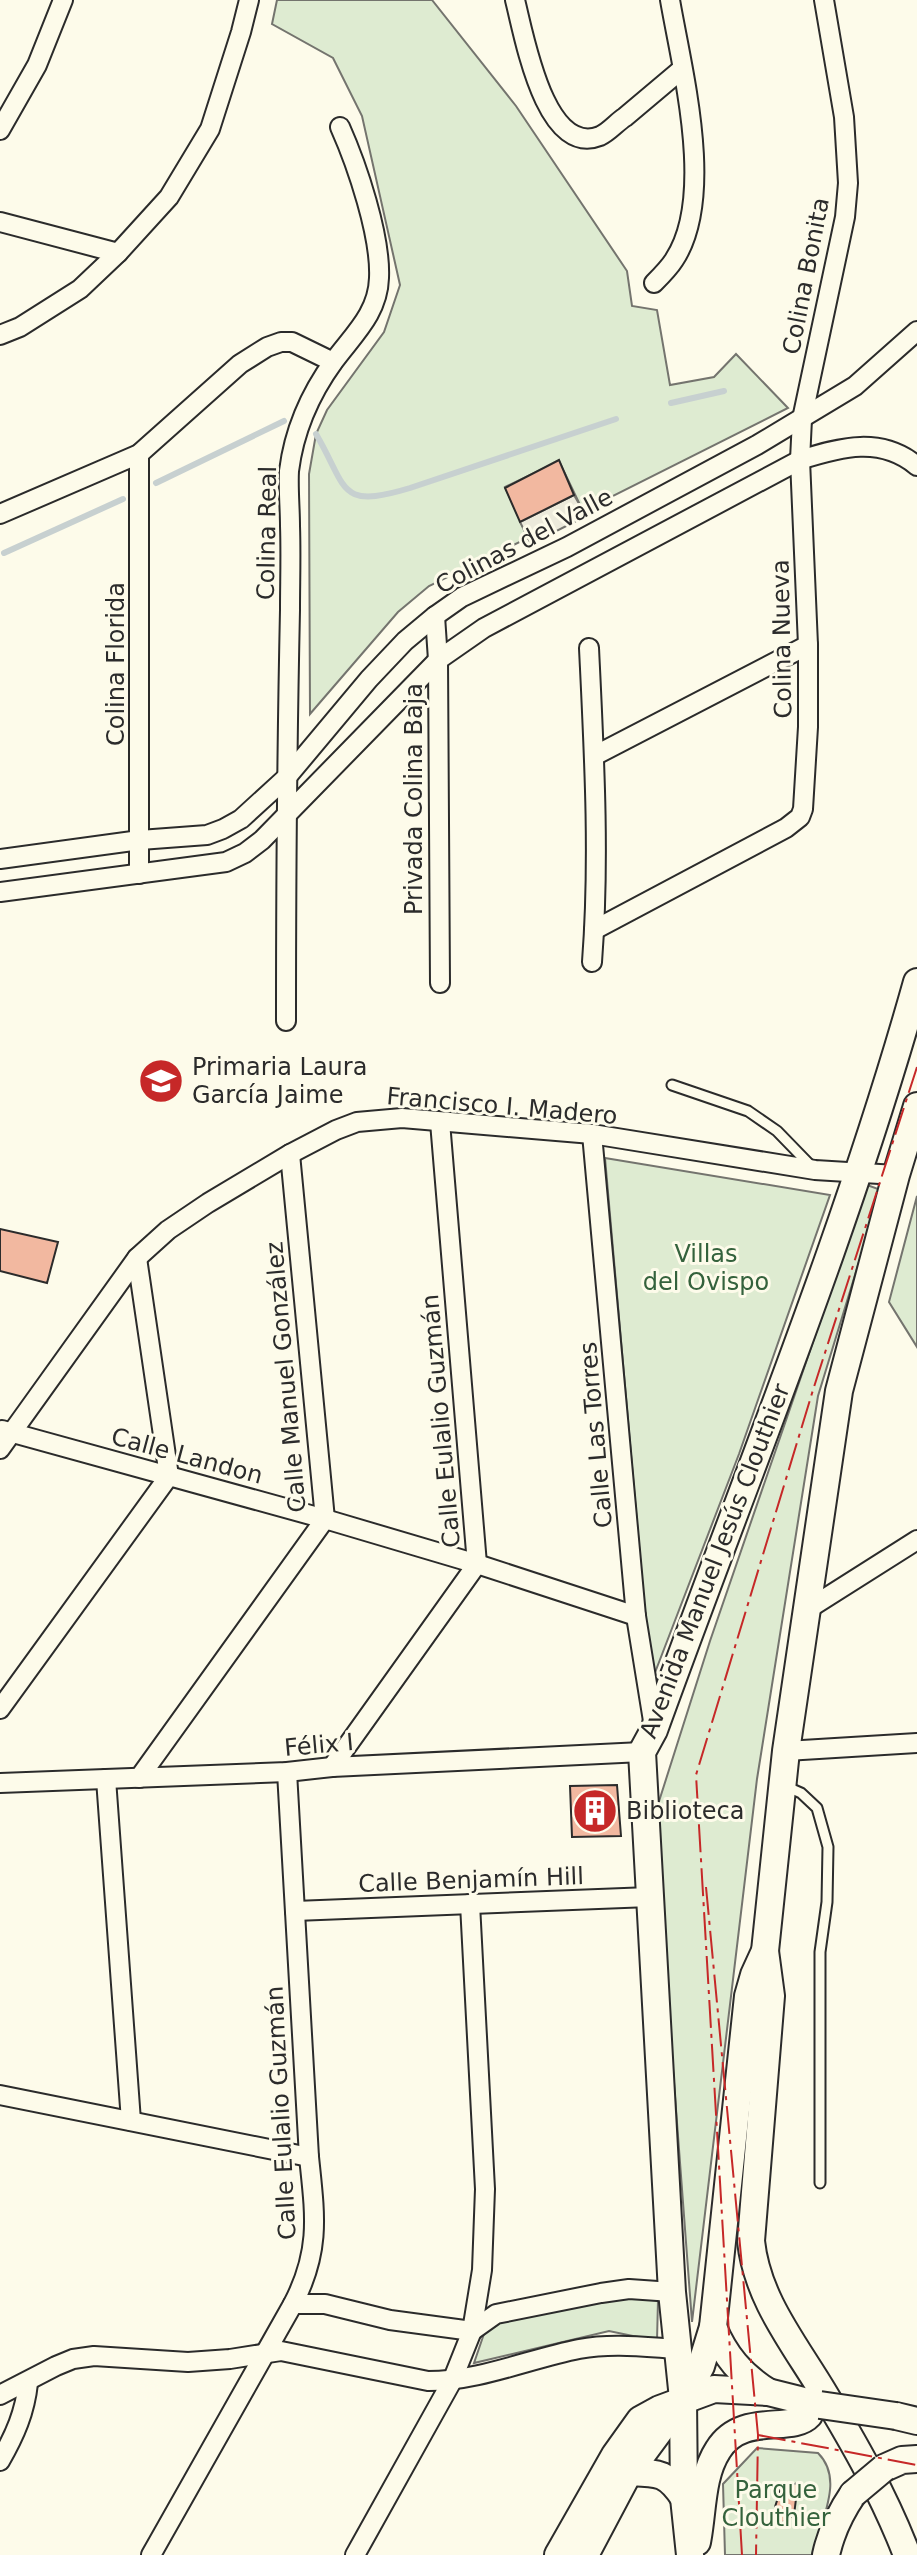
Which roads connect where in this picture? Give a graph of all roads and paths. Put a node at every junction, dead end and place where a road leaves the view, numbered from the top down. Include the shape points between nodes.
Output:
1 (63, 0) edge
2 (249, 0) edge
3 (515, 0) edge
4 (670, 0) edge
5 (824, 0) edge
6 (682, 69) junction
7 (340, 127) dead end
8 (0, 130) edge
9 (0, 222) edge
10 (118, 253) junction
11 (654, 283) dead end
12 (917, 331) edge
13 (0, 335) edge
14 (333, 362) junction
15 (802, 419) junction
16 (139, 454) junction
17 (800, 460) junction
18 (917, 466) edge
19 (0, 514) edge
20 (435, 616) junction
21 (808, 645) junction
22 (589, 648) dead end
23 (438, 660) junction
24 (594, 756) junction
25 (287, 777) junction
26 (286, 818) junction
27 (140, 840) junction
28 (0, 859) edge
29 (139, 874) junction
30 (0, 892) edge
31 (594, 930) junction
32 (592, 962) dead end
33 (917, 982) edge
34 (440, 983) dead end
35 (286, 1021) dead end
36 (672, 1085) dead end
37 (917, 1106) edge
38 (440, 1122) junction
39 (592, 1134) junction
40 (290, 1154) junction
41 (815, 1170) junction
42 (858, 1174) junction
43 (896, 1175) junction
44 (137, 1258) junction
45 (4, 1437) edge
46 (169, 1476) junction
47 (325, 1519) junction
48 (917, 1540) edge
49 (477, 1564) junction
50 (805, 1611) junction
51 (636, 1616) junction
52 (0, 1709) edge
53 (648, 1741) junction
54 (917, 1743) edge
55 (786, 1751) junction
56 (332, 1767) junction
57 (287, 1772) junction
58 (139, 1778) junction
59 (106, 1779) junction
60 (0, 1783) edge
61 (782, 1784) junction
62 (650, 1897) junction
63 (470, 1904) junction
64 (295, 1911) junction
65 (765, 1951) junction
66 (0, 2095) edge
67 (131, 2121) junction
68 (309, 2157) junction
69 (820, 2183) dead end
70 (672, 2292) junction
71 (293, 2304) junction
72 (713, 2327) junction
73 (472, 2331) junction
74 (678, 2349) junction
75 (265, 2353) junction
76 (452, 2381) junction
77 (28, 2383) junction
78 (768, 2392) junction
79 (0, 2395) edge
80 (683, 2399) junction
81 (817, 2404) junction
82 (907, 2419) edge
83 (917, 2459) edge
84 (0, 2461) edge
85 (629, 2472) junction
86 (684, 2498) junction
87 (151, 2555) edge
88 (355, 2555) edge
89 (558, 2555) edge
90 (585, 2555) edge
91 (692, 2555) edge
92 (826, 2555) edge
93 (907, 2555) edge

1 - 8 street via 37,65
2 - 10 street via 210,129 169,197
3 - 6 street via 552,116 570,134 584,139 602,136
4 - 6 street
5 - 15 street, Colina Bonita via 844,117 848,183
6 - 11 street via 693,133 694,189 675,259
7 - 14 street, Colina Real via 356,163 380,275 369,315
9 - 10 street
10 - 13 street via 80,289
12 - 15 street, Colinas del Valle via 855,386
14 - 16 street via 292,342 267,347 240,364
14 - 25 street, Colina Real via 297,431 289,473
15 - 17 street, Colina Bonita
15 - 20 street, Colinas del Valle
16 - 19 street
16 - 27 street, Colina Florida
17 - 18 street via 868,445 894,451
17 - 21 street, Colina Nueva
17 - 23 street via 484,628
20 - 23 street, Privada Colina Baja
20 - 25 street, Colinas del Valle via 378,670
21 - 24 street
21 - 31 street, Colina Nueva via 800,817
22 - 24 street
23 - 26 street
23 - 34 street, Privada Colina Baja
24 - 31 street
25 - 26 street, Colina Real
25 - 27 street, Colinas del Valle via 223,829
26 - 29 street via 226,862
26 - 35 street, Colina Real
27 - 28 street, Colinas del Valle
27 - 29 street, Colina Florida
29 - 30 street
31 - 32 street
33 - 42 street, Avenida Manuel Jesús Clouthier
36 - 41 lane via 748,1111 777,1131
37 - 43 street, Avenida Manuel Jesús Clouthier
38 - 39 street, Francisco I. Madero
38 - 40 street, Francisco I. Madero via 357,1122
38 - 49 street, Calle Eulalio Guzmán
39 - 41 street, Francisco I. Madero
39 - 51 street, Calle Las Torres
40 - 44 street, Francisco I. Madero via 168,1230
40 - 47 street, Calle Manuel González
41 - 42 street, Francisco I. Madero
42 - 43 street, Francisco I. Madero
42 - 53 street, Avenida Manuel Jesús Clouthier
43 - 50 street, Avenida Manuel Jesús Clouthier via 839,1391
44 - 45 street, Francisco I. Madero
44 - 46 street
45 - 46 street, Calle Landon
46 - 47 street, Calle Landon
46 - 52 street
47 - 49 street, Calle Landon
47 - 58 street, Calle Manuel González
48 - 50 street
49 - 51 street, Calle Landon
49 - 56 street, Calle Eulalio Guzmán
50 - 55 street, Avenida Manuel Jesús Clouthier
51 - 53 street, Calle Las Torres
53 - 56 street, Félix I
53 - 62 street, Avenida Manuel Jesús Clouthier
54 - 55 street
55 - 61 street, Avenida Manuel Jesús Clouthier
56 - 57 street, Félix I
57 - 58 street, Félix I
57 - 64 street, Calle Eulalio Guzmán
58 - 59 street, Félix I
59 - 60 street, Félix I
59 - 67 street
61 - 65 street, Avenida Manuel Jesús Clouthier
61 - 69 lane via 817,1808 828,1847 820,1952
62 - 63 street, Calle Benjamín Hill
62 - 70 street, Avenida Manuel Jesús Clouthier
63 - 64 street, Calle Benjamín Hill
63 - 73 street via 485,2189 482,2270
64 - 68 street, Calle Eulalio Guzmán
65 - 72 street, Avenida Manuel Jesús Clouthier via 748,1996
65 - 93 street via 771,1996 751,2241 758,2279 881,2493
66 - 67 street
67 - 68 street
68 - 71 street, Calle Eulalio Guzmán via 315,2235
70 - 73 street via 601,2293 496,2314
70 - 74 street, Avenida Manuel Jesús Clouthier
71 - 73 street via 325,2304
71 - 75 street, Calle Eulalio Guzmán
72 - 78 street via 727,2356
72 - 80 street, Avenida Manuel Jesús Clouthier
73 - 76 street
74 - 76 street via 610,2345
74 - 80 street, Avenida Manuel Jesús Clouthier
75 - 76 street via 281,2351 428,2381
75 - 77 street via 188,2362 94,2356 73,2359
75 - 87 street, Calle Eulalio Guzmán
76 - 88 street
77 - 79 street
77 - 84 street via 21,2421
78 - 80 street via 714,2389
78 - 81 street
80 - 85 street
80 - 86 street, Avenida Manuel Jesús Clouthier
80 - 89 street via 640,2420
81 - 82 street, bridge
81 - 91 street via 799,2421 747,2428 726,2439 710,2468
83 - 92 street, bridge via 884,2468 853,2494
85 - 86 street via 664,2476
85 - 90 street
86 - 91 street, Avenida Manuel Jesús Clouthier

